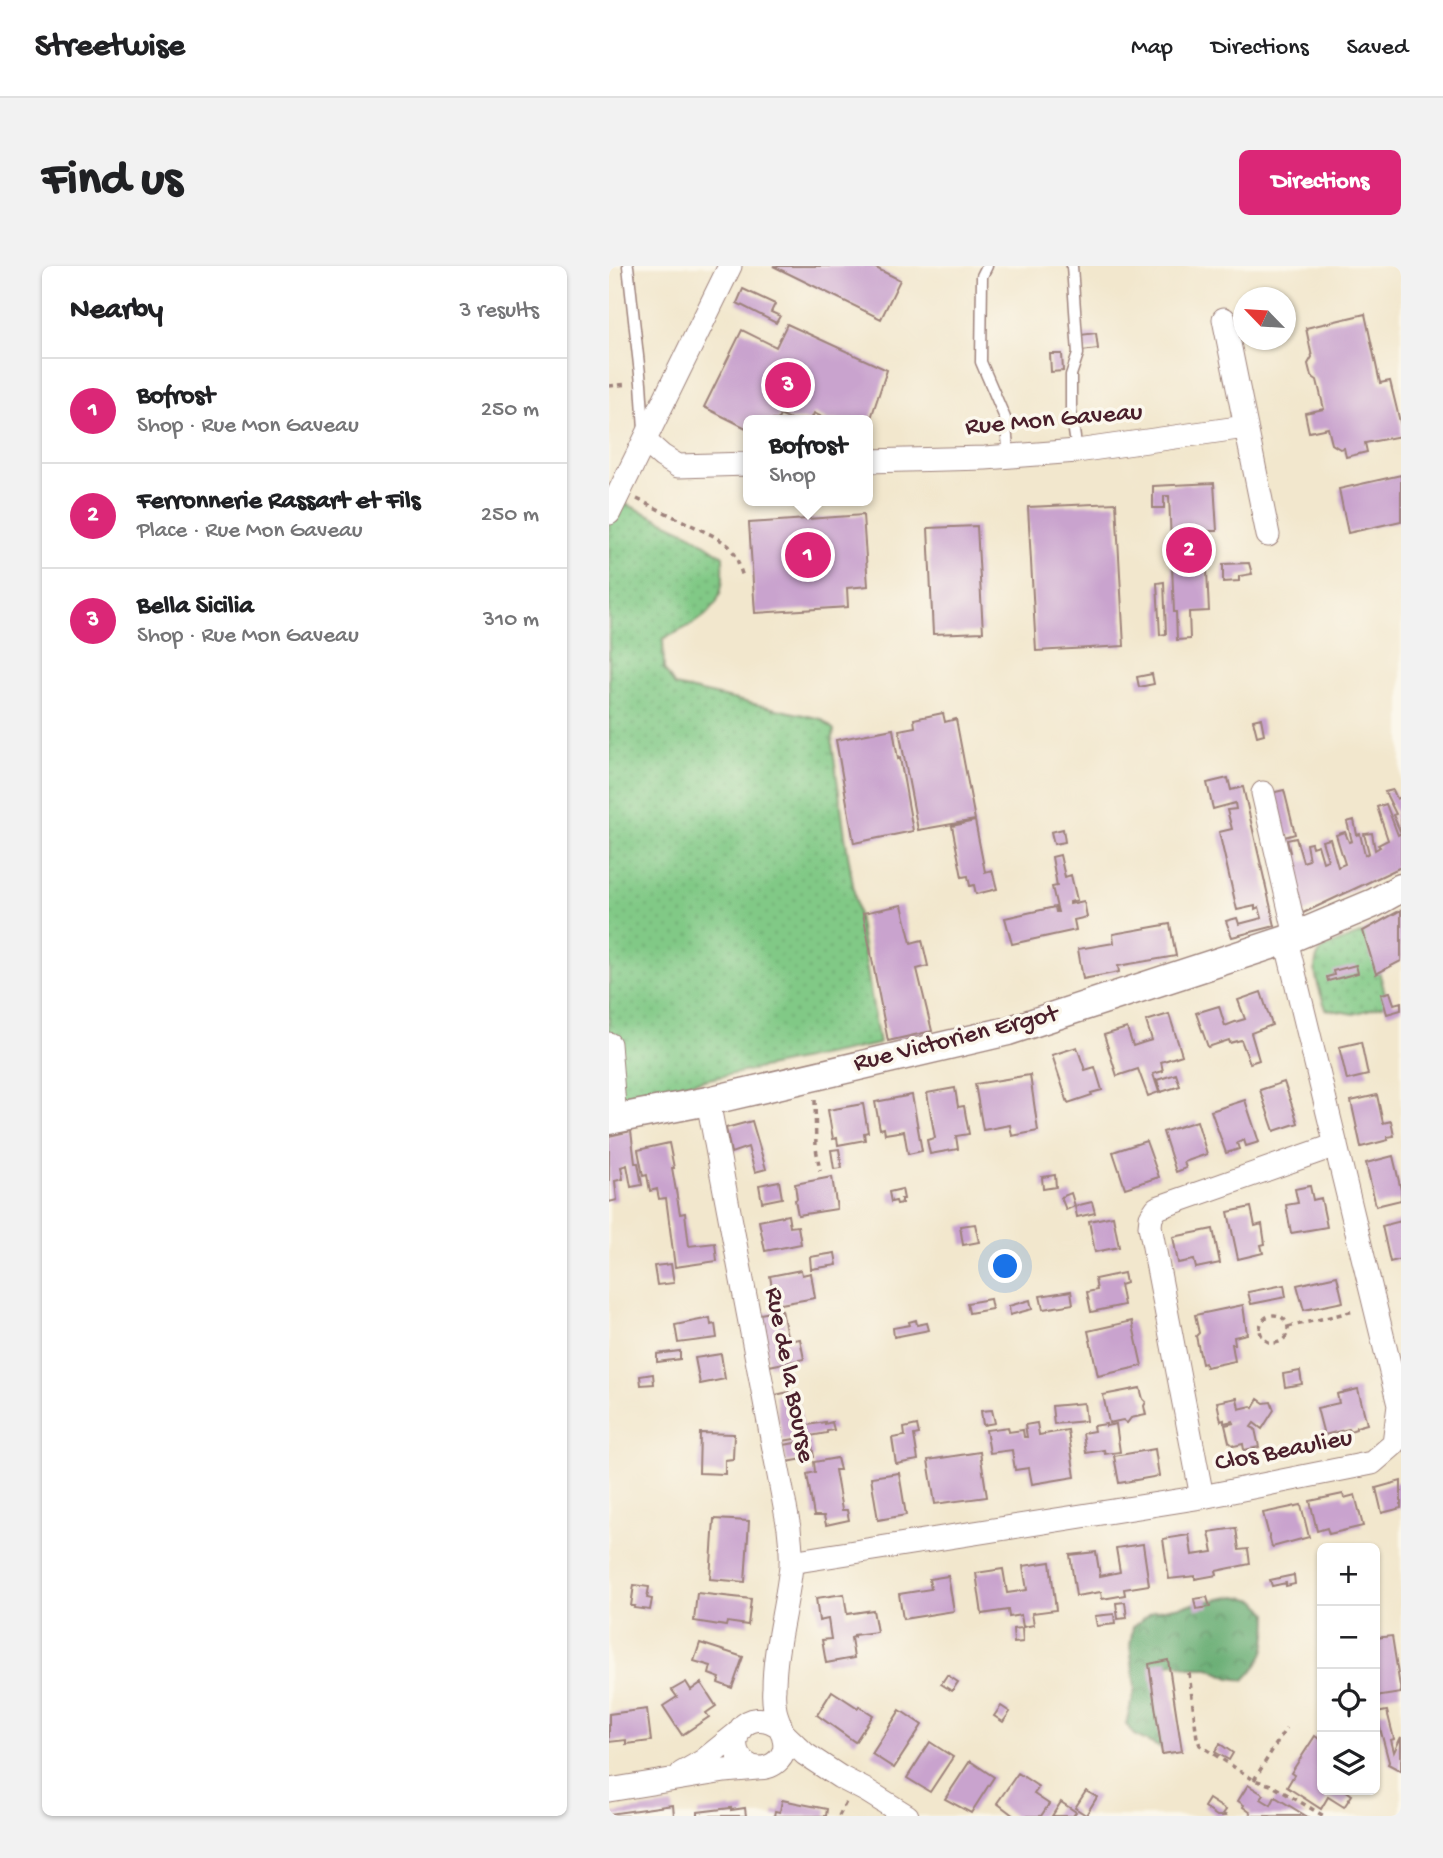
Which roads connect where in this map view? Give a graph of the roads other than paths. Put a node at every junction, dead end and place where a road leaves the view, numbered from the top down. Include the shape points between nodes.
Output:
1 (628, 266) edge
2 (730, 266) edge
3 (987, 266) edge
4 (1072, 266) edge
5 (1224, 319) dead end
6 (1245, 427) junction
7 (645, 440) junction
8 (1077, 451) junction
9 (1009, 456) junction
10 (873, 461) edge
11 (743, 464) edge
12 (609, 513) edge
13 (1268, 536) dead end
14 (1263, 793) dead end
15 (1401, 888) edge
16 (1291, 938) junction
17 (609, 1044) edge
18 (708, 1101) junction
19 (612, 1119) edge
20 (1336, 1144) junction
21 (1202, 1497) junction
22 (791, 1562) junction
23 (776, 1661) junction
24 (741, 1729) junction
25 (781, 1730) junction
26 (764, 1767) junction
27 (840, 1777) junction
28 (670, 1780) junction
29 (609, 1790) edge
30 (907, 1816) edge

1 - 7 lane
2 - 7 street
3 - 9 lane via 982,276 981,362 1005,418
4 - 8 lane via 1078,354 1071,375
5 - 6 street
6 - 8 street, Rue Mon Gaveau
6 - 13 street
7 - 11 street via 678,466
7 - 12 street
8 - 9 street, Rue Mon Gaveau
9 - 10 street, Rue Mon Gaveau
14 - 16 street
15 - 16 street, Rue Victorien Ergot
16 - 18 street, Rue Victorien Ergot via 1008,1031
16 - 20 street, Clos Beaulieu
17 - 19 street
18 - 19 street, Rue Victorien Ergot
18 - 22 street, Rue de la Bourse via 789,1528
20 - 21 street via 1157,1208 1151,1217
20 - 21 street, Clos Beaulieu via 1399,1405 1394,1444 1372,1463
21 - 22 street, Clos Beaulieu
22 - 23 street, Rue de la Bourse
23 - 24 street, Rue de la Bourse via 766,1689
23 - 25 street, Rue de la Bourse via 773,1696
24 - 25 street via 762,1718
24 - 26 street via 736,1743 742,1760
24 - 28 street, Rue de la Bourse via 703,1761
25 - 26 street via 782,1756
25 - 27 street via 805,1754
26 - 27 street, Rue de la Bourse
26 - 28 street, Rue de la Bourse
27 - 30 street
28 - 29 street, Rue de la Bourse

